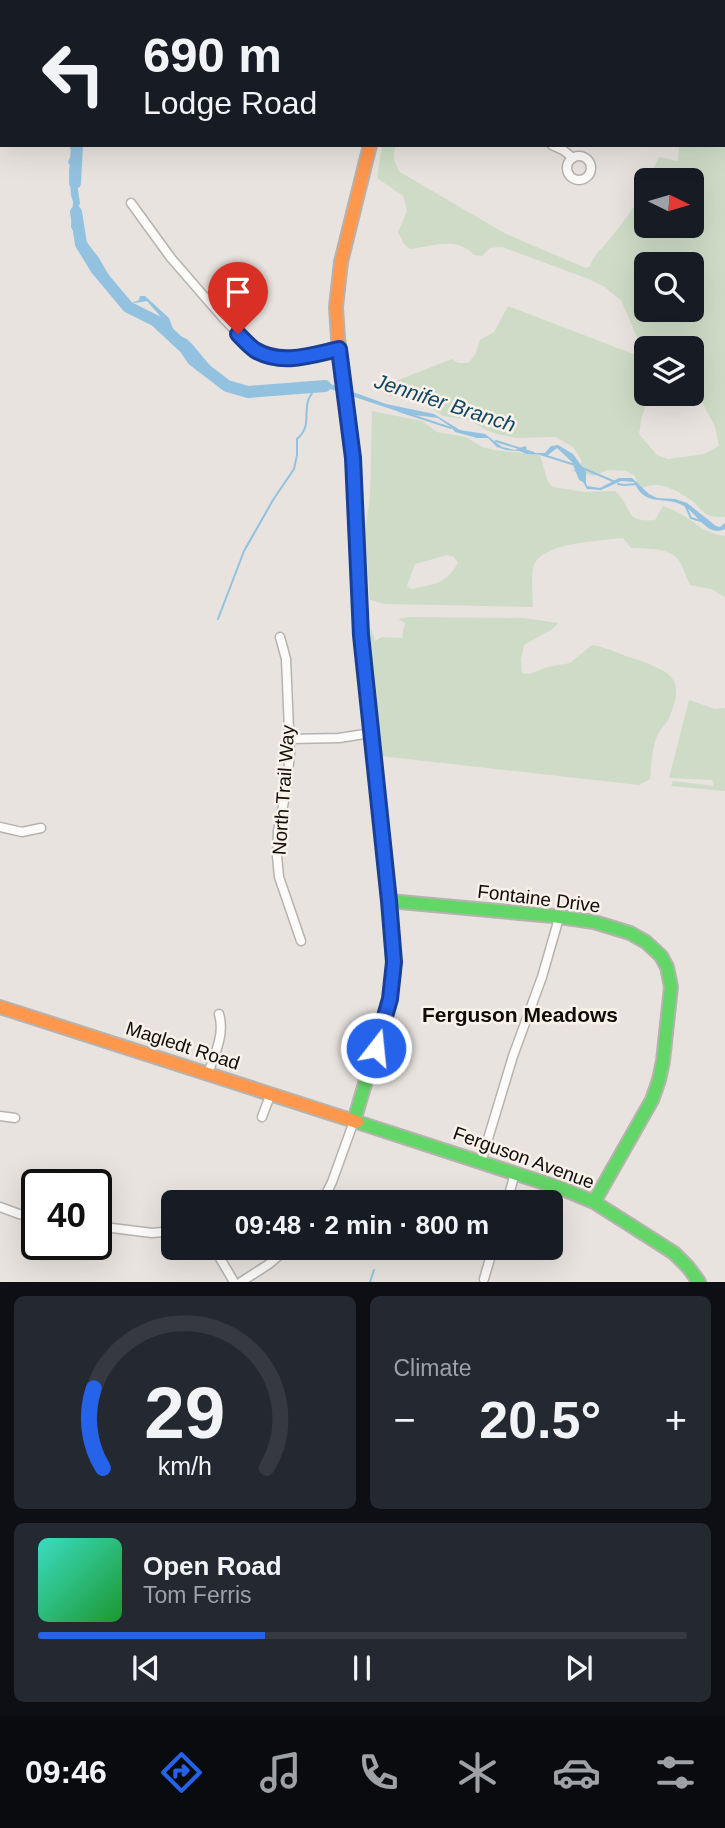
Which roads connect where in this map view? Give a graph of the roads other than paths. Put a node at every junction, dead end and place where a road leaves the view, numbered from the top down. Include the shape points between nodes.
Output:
1 (369, 147) edge
2 (556, 147) edge
3 (573, 158) dead end
4 (131, 203) dead end
5 (339, 349) junction
6 (280, 637) dead end
7 (371, 733) junction
8 (290, 738) junction
9 (0, 827) edge
10 (41, 828) dead end
11 (389, 901) junction
12 (559, 918) junction
13 (302, 941) dead end
14 (0, 1007) edge
15 (219, 1014) dead end
16 (208, 1073) junction
17 (271, 1093) junction
18 (0, 1116) edge
19 (262, 1117) dead end
20 (15, 1118) dead end
21 (354, 1121) junction
22 (481, 1162) junction
23 (515, 1172) junction
24 (327, 1190) edge
25 (510, 1190) edge
26 (594, 1202) junction
27 (0, 1207) edge
28 (21, 1214) edge
29 (112, 1228) edge
30 (161, 1232) edge
31 (221, 1260) edge
32 (274, 1260) edge
33 (490, 1260) edge
34 (484, 1279) dead end
35 (234, 1282) edge
36 (241, 1282) edge
37 (699, 1282) edge

1 - 5 street via 338,278
2 - 3 street
4 - 5 street via 171,258 253,349 286,359
5 - 7 street via 354,477
6 - 8 street, North Trail Way via 286,659
7 - 8 street
7 - 11 street
8 - 13 street, North Trail Way via 277,856 279,877
9 - 10 street via 22,832
11 - 12 street, Fontaine Drive
11 - 21 street via 394,962 391,990
12 - 22 street
12 - 26 street, Fontaine Drive via 605,925 645,941 662,957 670,975 659,1080
14 - 16 street, Magledt Road
15 - 16 street via 221,1035
16 - 17 street, Magledt Road
17 - 19 street
17 - 21 street, Magledt Road
18 - 20 street
21 - 22 street, Ferguson Avenue
21 - 24 street
22 - 23 street, Ferguson Avenue
23 - 25 street
23 - 26 street, Ferguson Avenue
26 - 37 street, Ferguson Avenue via 674,1253
27 - 28 street
29 - 30 street
31 - 35 street
32 - 36 street
33 - 34 street

